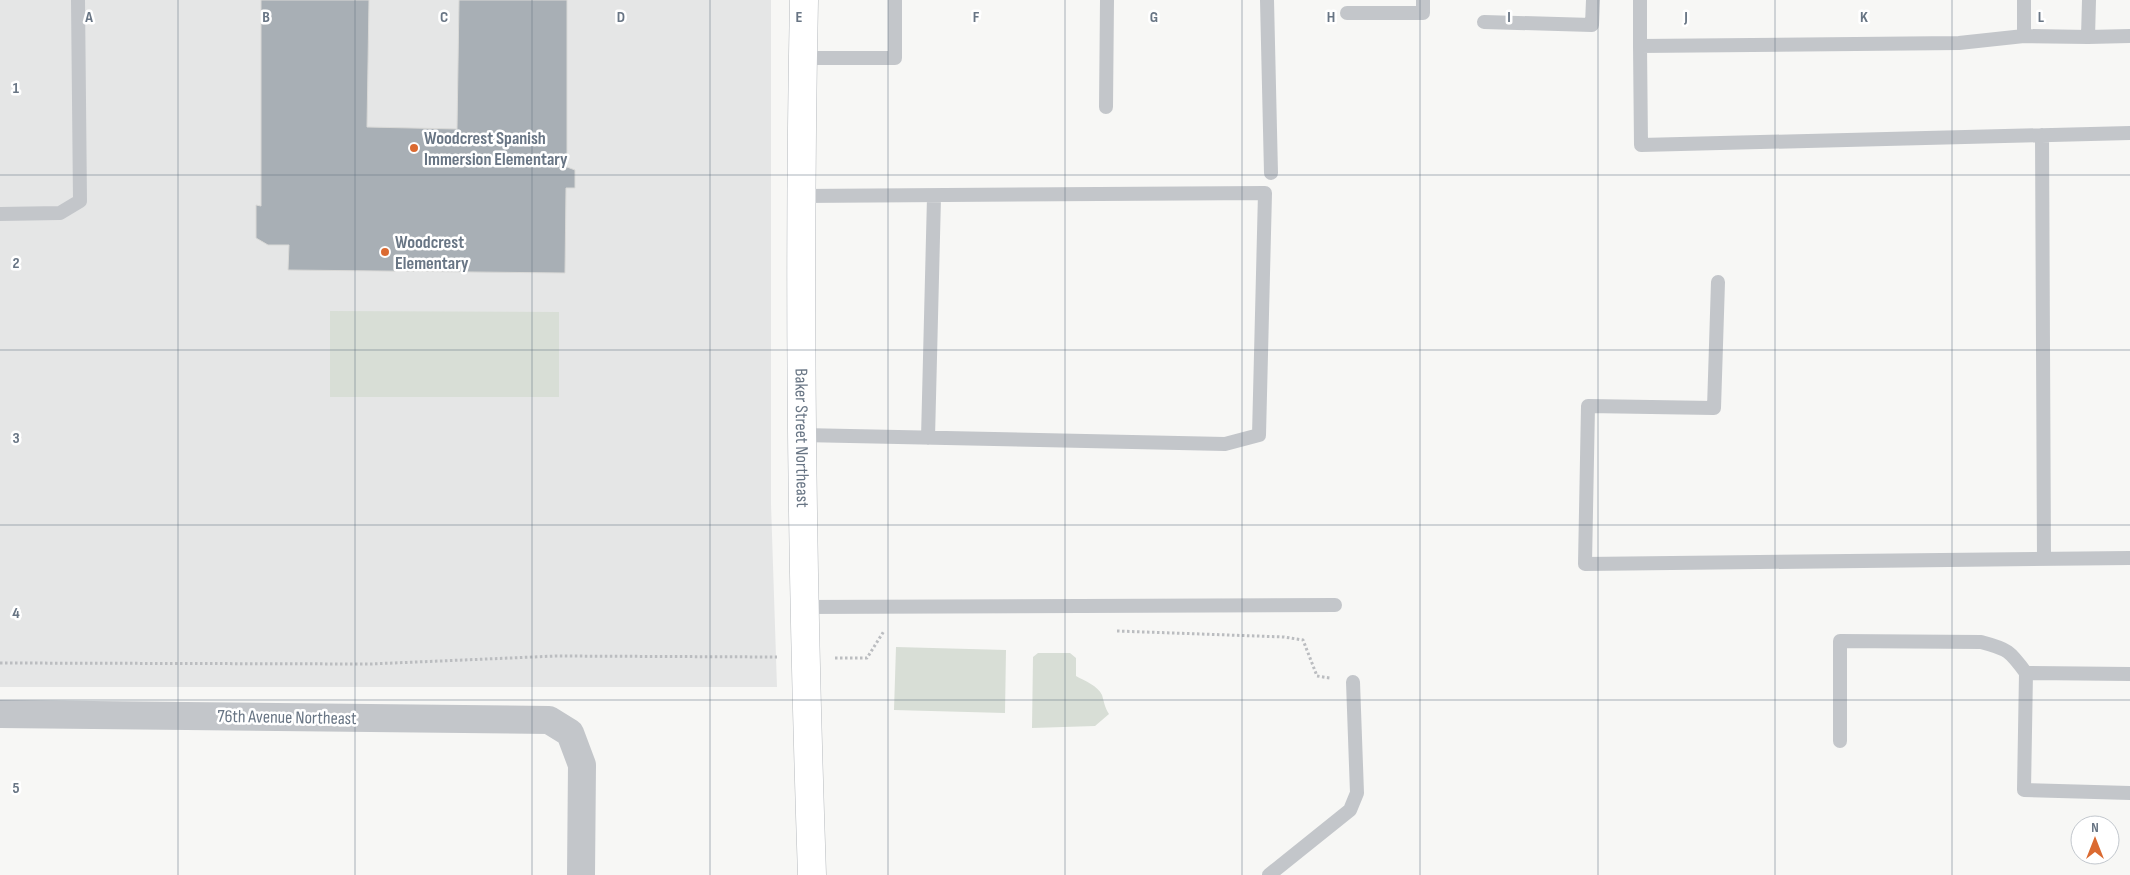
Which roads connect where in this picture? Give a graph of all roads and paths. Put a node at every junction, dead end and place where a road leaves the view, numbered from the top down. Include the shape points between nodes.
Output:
1 (78, 0) edge
2 (804, 0) edge
3 (895, 0) edge
4 (1107, 0) edge
5 (1267, 0) edge
6 (1423, 0) edge
7 (1593, 0) edge
8 (1640, 0) edge
9 (2024, 0) edge
10 (2090, 0) edge
11 (1348, 13) dead end
12 (1484, 22) dead end
13 (2024, 36) junction
14 (2130, 36) edge
15 (2088, 37) junction
16 (1640, 46) junction
17 (803, 58) junction
18 (1106, 107) dead end
19 (2130, 133) edge
20 (2042, 135) junction
21 (1271, 173) dead end
22 (800, 196) junction
23 (934, 197) junction
24 (0, 214) edge
25 (1718, 282) dead end
26 (802, 435) junction
27 (928, 438) junction
28 (2130, 558) edge
29 (2044, 559) junction
30 (1334, 605) dead end
31 (804, 607) junction
32 (892, 629) dead end
33 (1107, 631) dead end
34 (805, 657) junction
35 (0, 662) edge
36 (2026, 673) junction
37 (2130, 674) edge
38 (1353, 682) joint
39 (0, 714) edge
40 (1840, 741) dead end
41 (2130, 793) edge
42 (581, 875) edge
43 (812, 875) edge
44 (1269, 875) edge

1 - 24 lane via 80,201 60,213
2 - 17 street, Baker Street Northeast
3 - 17 lane via 895,58
4 - 18 lane
5 - 21 lane
6 - 11 lane via 1423,13
7 - 12 lane via 1592,25
8 - 16 lane
9 - 13 lane
10 - 15 lane
13 - 15 lane
13 - 16 lane via 1959,43
14 - 15 lane
16 - 20 lane via 1641,146
17 - 22 street, Baker Street Northeast
19 - 20 lane
20 - 29 lane
22 - 23 lane
22 - 26 street, Baker Street Northeast
23 - 27 lane
23 - 27 lane via 1265,193 1260,435 1225,444
25 - 29 lane via 1714,408 1588,406 1585,564
26 - 27 lane
26 - 31 street, Baker Street Northeast
28 - 29 lane
30 - 31 lane
31 - 34 street, Baker Street Northeast
32 - 34 path via 883,632 867,658
33 - 38 path via 1304,640 1317,676
34 - 35 path via 556,656 370,664
34 - 43 street, Baker Street Northeast
36 - 37 lane
36 - 40 lane via 2012,654 2001,647 1981,642 1840,641
36 - 41 lane via 2024,790
38 - 44 lane via 1357,793 1350,810
39 - 42 street, 76th Avenue Northeast via 549,720 570,732 582,765

